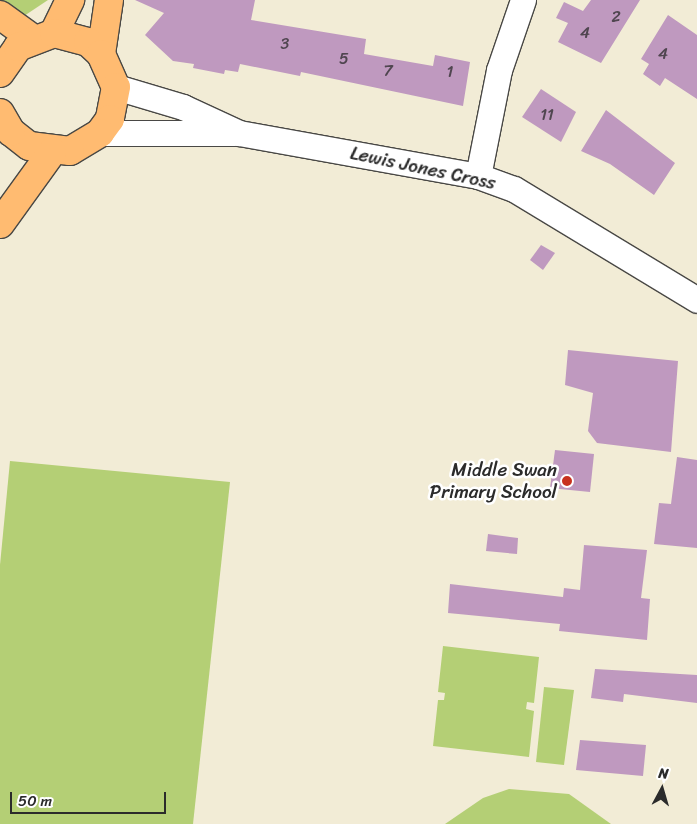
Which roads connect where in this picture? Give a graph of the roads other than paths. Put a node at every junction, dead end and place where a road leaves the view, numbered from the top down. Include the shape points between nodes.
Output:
1 (70, 0) edge
2 (109, 0) edge
3 (523, 0) edge
4 (0, 16) edge
5 (43, 36) junction
6 (102, 54) junction
7 (0, 72) edge
8 (116, 86) junction
9 (0, 113) edge
10 (100, 133) junction
11 (239, 133) junction
12 (52, 152) junction
13 (478, 176) junction
14 (0, 224) edge
15 (697, 300) edge

1 - 5 main road
2 - 6 main road
3 - 13 street via 499,70
4 - 5 main road
5 - 6 main road via 88,42
5 - 7 main road via 18,47
6 - 8 main road
8 - 10 main road via 115,103
8 - 11 street, Lewis Jones Cross via 183,107
9 - 12 main road via 11,132 29,146
10 - 11 street, Lewis Jones Cross
10 - 12 main road via 78,148
11 - 13 street, Lewis Jones Cross
12 - 14 main road
13 - 15 street, Lewis Jones Cross via 525,195

